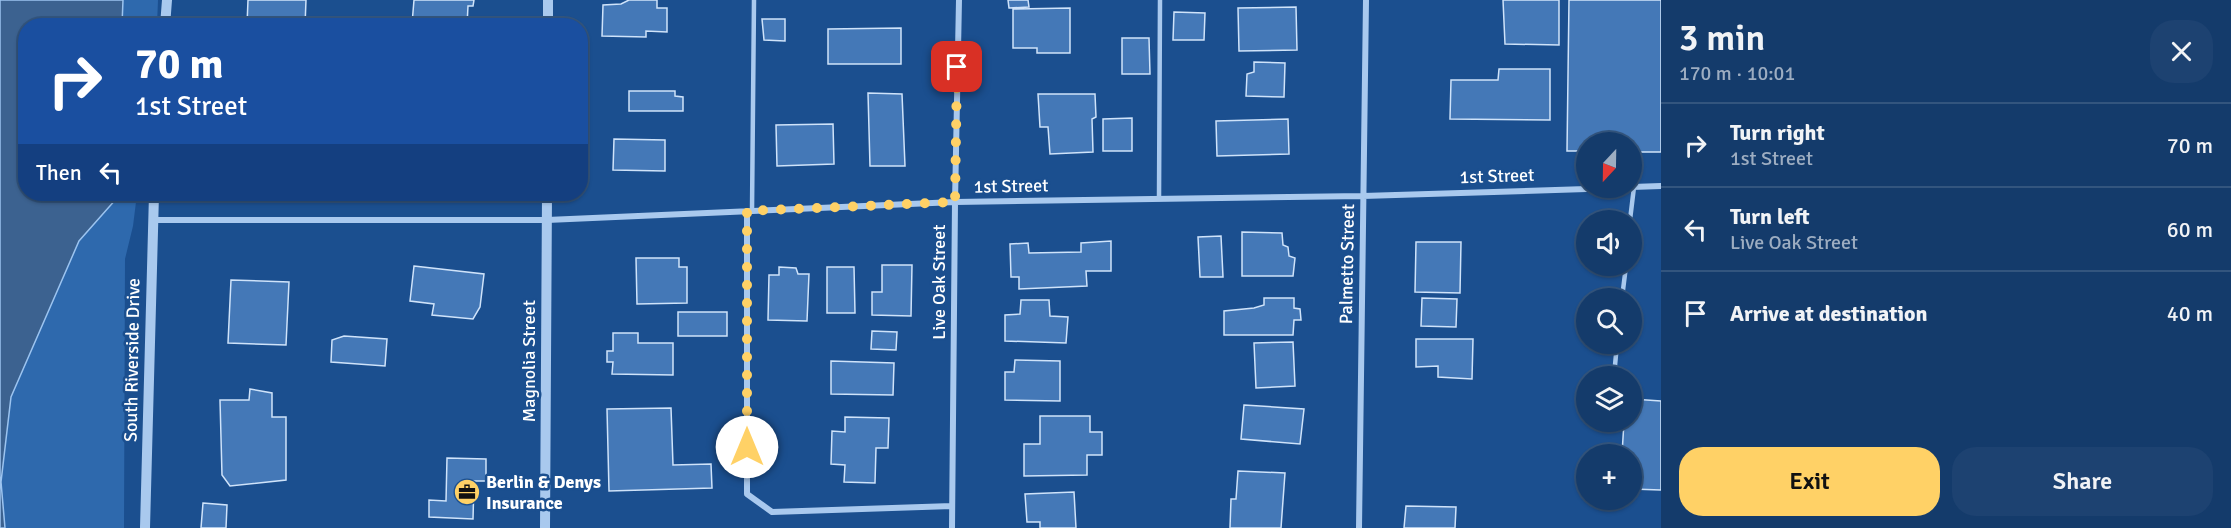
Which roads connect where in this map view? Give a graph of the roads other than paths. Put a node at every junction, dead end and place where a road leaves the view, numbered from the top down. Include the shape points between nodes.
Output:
1 (167, 0) edge
2 (548, 0) edge
3 (754, 0) edge
4 (959, 0) edge
5 (1160, 0) edge
6 (1366, 0) edge
7 (166, 18) edge
8 (548, 18) edge
9 (1661, 186) edge
10 (1642, 187) edge
11 (1576, 189) edge
12 (1363, 196) junction
13 (1159, 199) junction
14 (153, 201) edge
15 (547, 201) edge
16 (955, 202) junction
17 (750, 211) junction
18 (152, 220) junction
19 (547, 220) junction
20 (952, 506) junction
21 (145, 528) edge
22 (544, 528) edge
23 (952, 528) edge
24 (1359, 528) edge

1 - 7 street
2 - 8 street
3 - 17 lane
4 - 16 street, Live Oak Street
5 - 13 lane
6 - 12 street, Palmetto Street
9 - 10 street
11 - 12 street, 1st Street
12 - 13 street, 1st Street
12 - 24 street, Palmetto Street
13 - 16 street, 1st Street
14 - 18 street, South Riverside Drive
15 - 19 street, Magnolia Street
16 - 17 street, 1st Street
16 - 20 street, Live Oak Street
17 - 19 street, 1st Street
17 - 20 street via 747,494 772,512
18 - 19 street, 1st Street
18 - 21 street, South Riverside Drive
19 - 22 street, Magnolia Street
20 - 23 street, Live Oak Street

